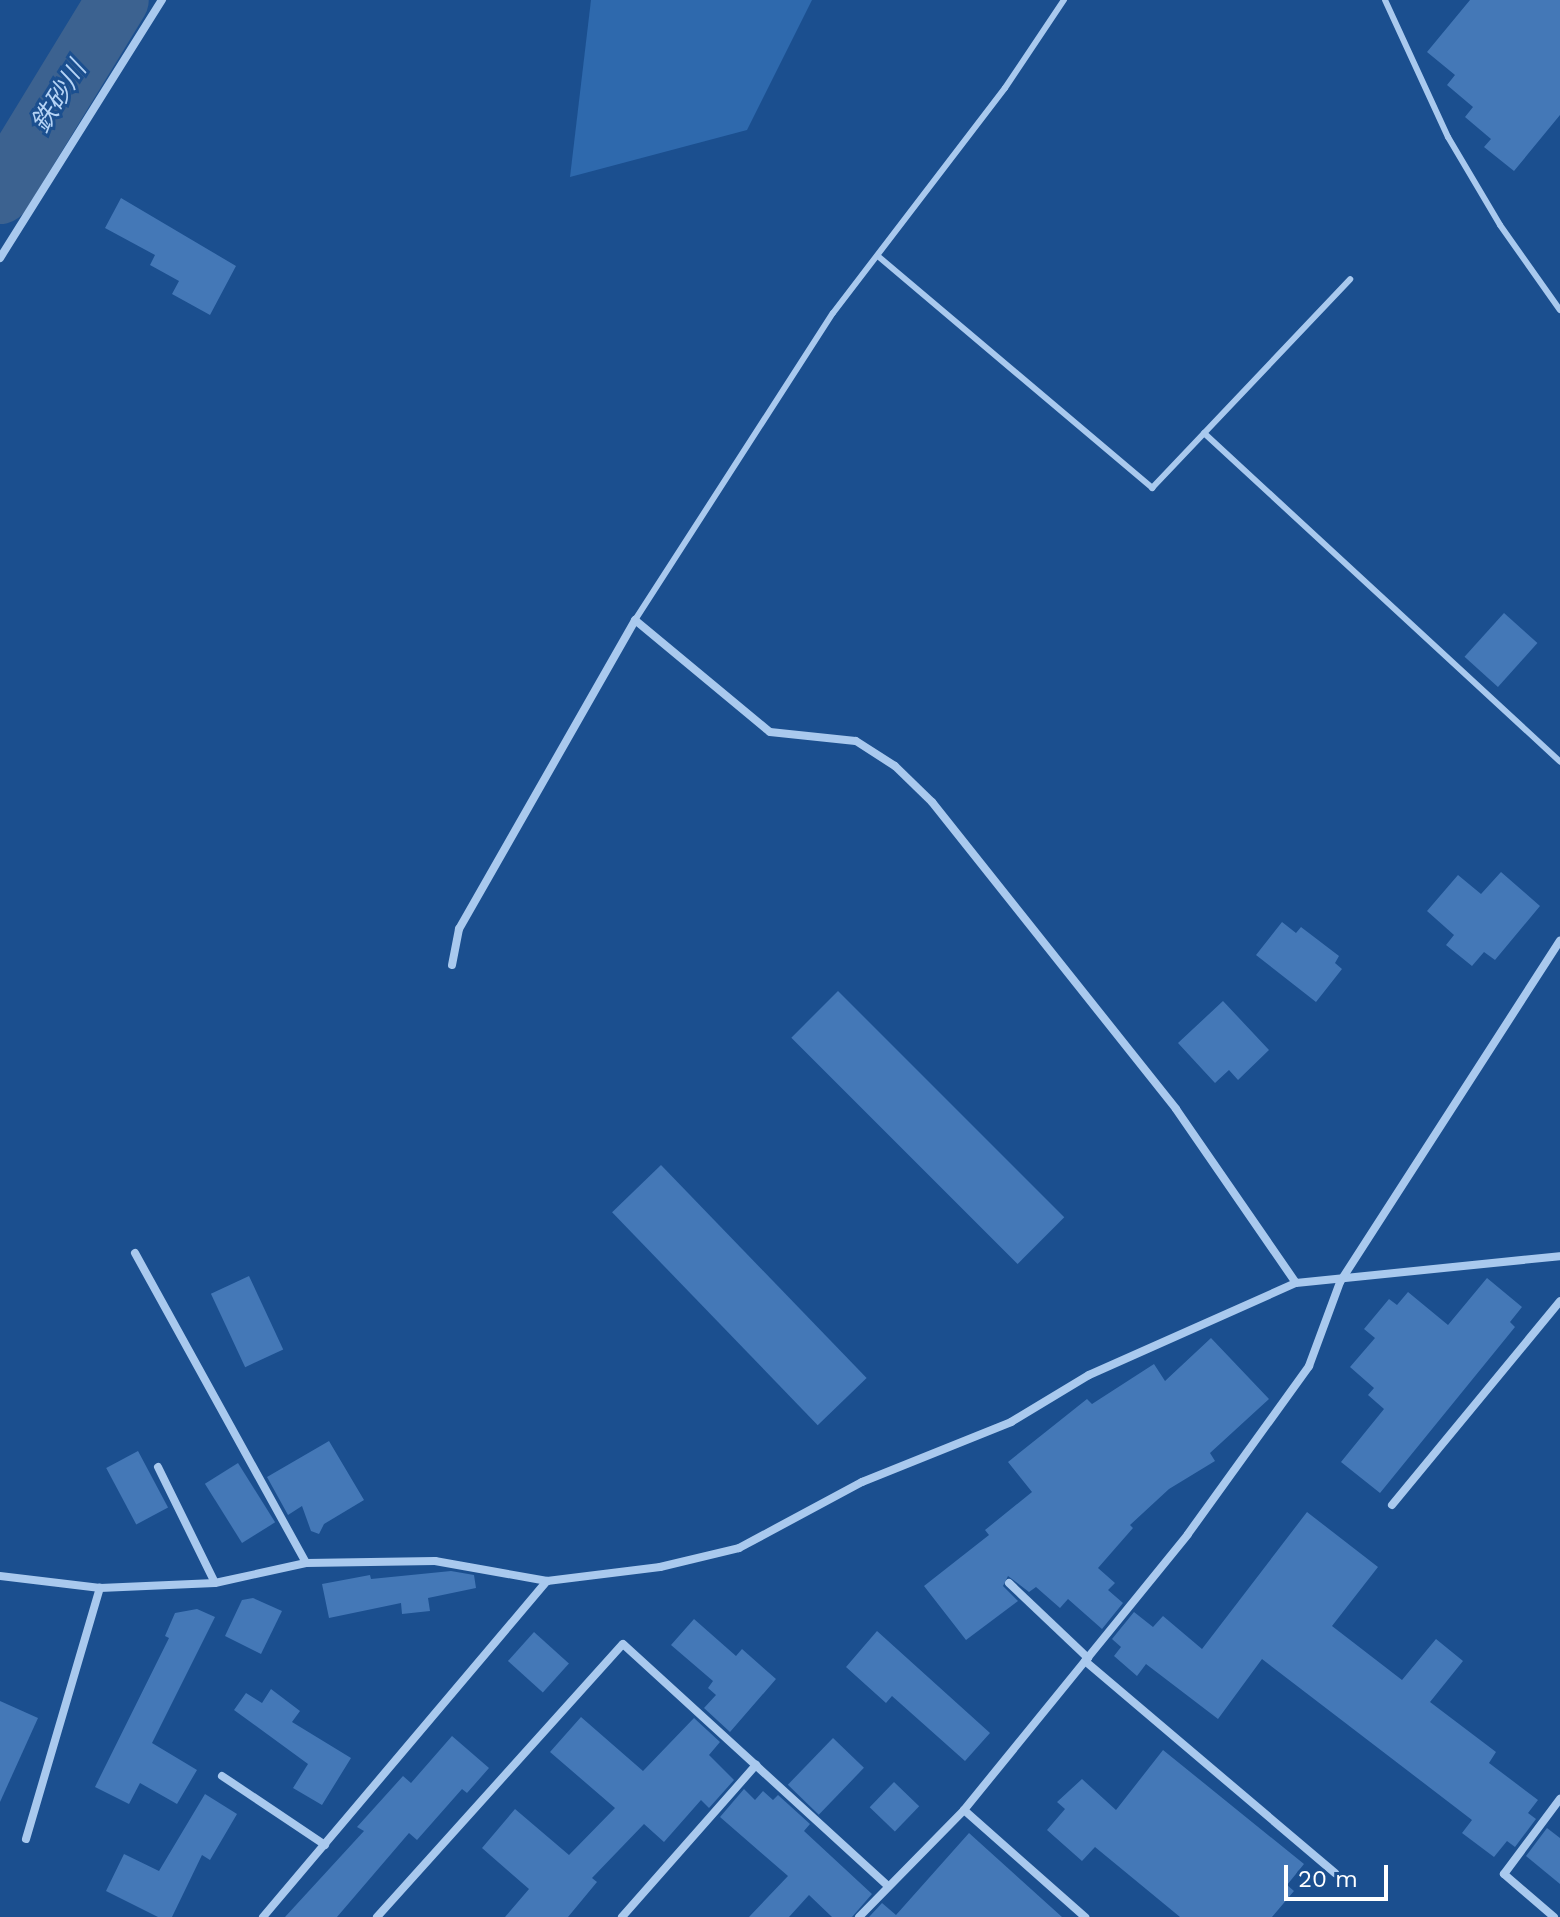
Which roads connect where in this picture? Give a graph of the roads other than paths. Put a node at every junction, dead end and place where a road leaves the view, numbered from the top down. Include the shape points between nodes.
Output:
1 (162, 0) edge
2 (1064, 0) edge
3 (1385, 0) edge
4 (879, 257) junction
5 (0, 258) edge
6 (1350, 279) dead end
7 (1560, 310) edge
8 (1204, 433) junction
9 (635, 620) junction
10 (1560, 762) edge
11 (1560, 941) edge
12 (452, 965) dead end
13 (135, 1253) dead end
14 (1560, 1256) edge
15 (1340, 1282) junction
16 (1296, 1283) junction
17 (1560, 1301) edge
18 (158, 1467) dead end
19 (1392, 1505) dead end
20 (306, 1563) junction
21 (0, 1576) edge
22 (547, 1581) junction
23 (215, 1583) junction
24 (1009, 1583) dead end
25 (100, 1588) junction
26 (1086, 1659) junction
27 (756, 1765) junction
28 (222, 1776) dead end
29 (1560, 1799) edge
30 (964, 1810) junction
31 (26, 1839) dead end
32 (325, 1845) junction
33 (1335, 1873) dead end
34 (887, 1885) junction
35 (263, 1917) edge
36 (377, 1917) edge
37 (622, 1917) edge
38 (859, 1917) edge
39 (1085, 1917) edge
40 (1554, 1917) edge

1 - 5 street
2 - 4 lane
3 - 7 lane via 1448,137 1500,225
4 - 8 lane via 1152,488
4 - 9 lane via 833,313
6 - 8 lane
8 - 10 lane
9 - 12 street via 459,929
9 - 16 street via 770,732 856,741 895,766 932,802 1176,1109
11 - 15 street
13 - 20 street
14 - 15 street
15 - 16 street
15 - 26 street via 1309,1366 1188,1534
16 - 22 street via 1089,1375 1011,1422 862,1482 739,1548 660,1567
17 - 19 street
18 - 23 street
20 - 22 street via 435,1561
20 - 23 street
21 - 25 street
22 - 32 street
23 - 25 street
24 - 26 street
25 - 31 street
26 - 30 street
26 - 33 street
27 - 34 street
27 - 36 street via 623,1644
27 - 37 street
28 - 32 street
29 - 40 street via 1504,1874
30 - 34 street
30 - 39 street
32 - 35 street
34 - 38 street

